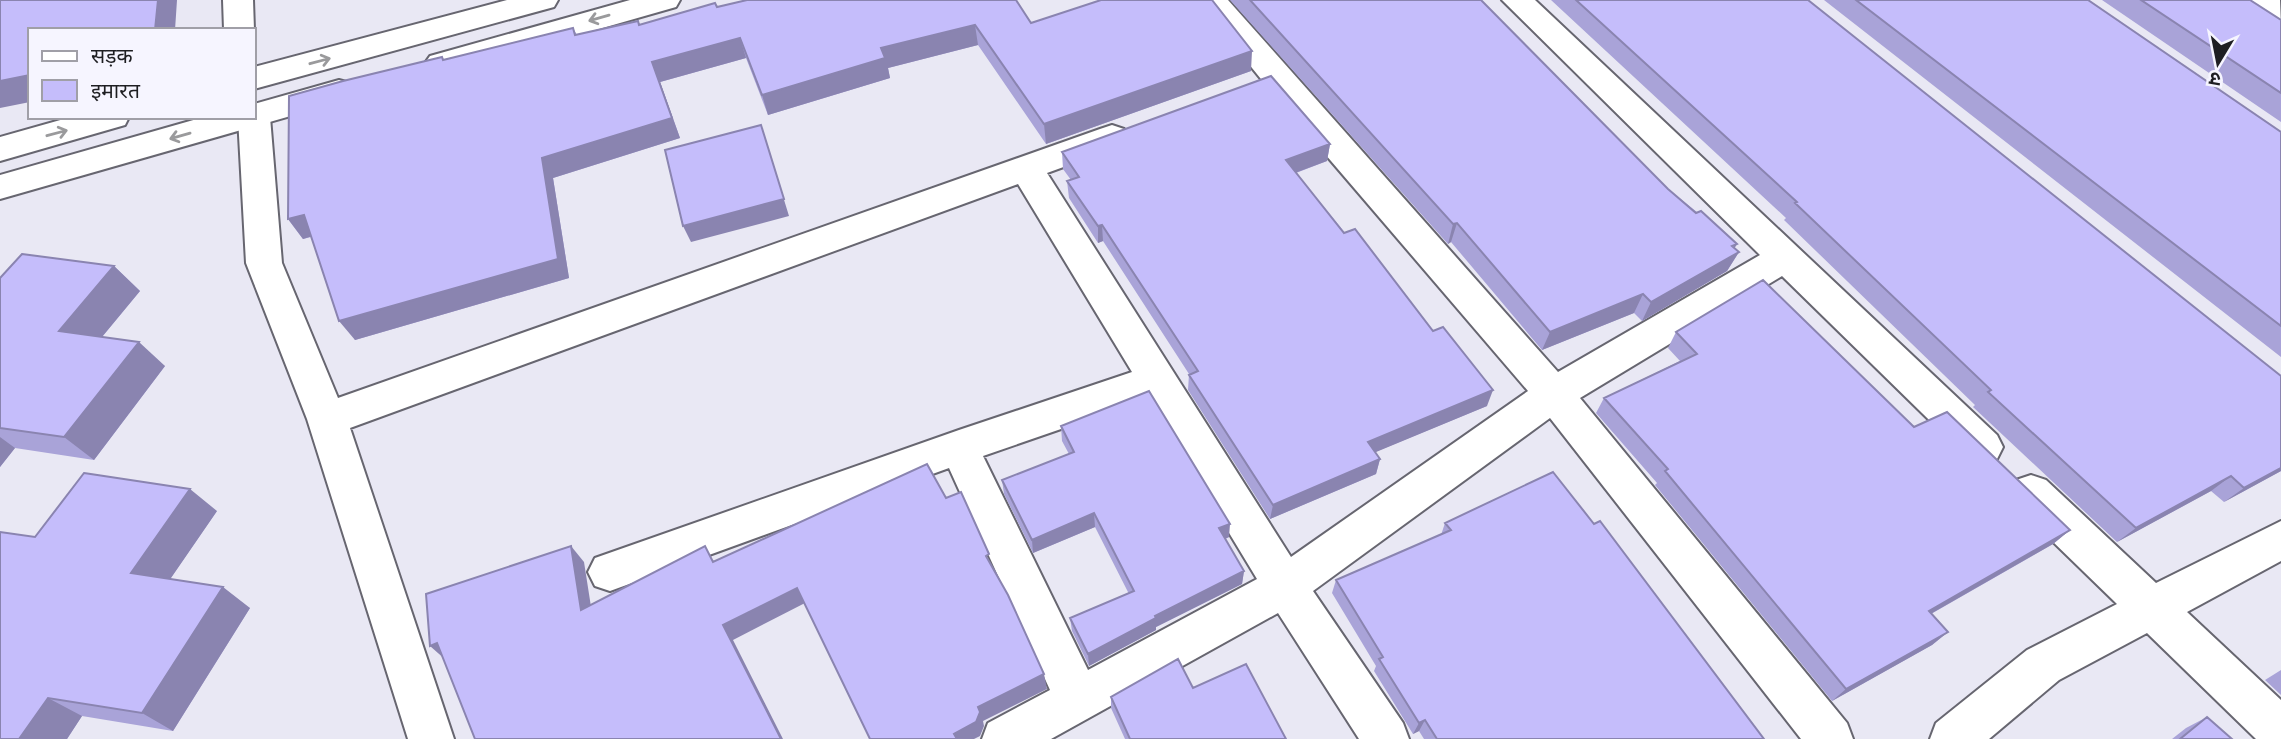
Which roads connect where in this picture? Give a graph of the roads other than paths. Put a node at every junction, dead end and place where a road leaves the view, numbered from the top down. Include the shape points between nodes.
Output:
1 (238, 0) edge
2 (543, 0) edge
3 (664, 0) edge
4 (1212, 0) edge
5 (1517, 0) edge
6 (2261, 0) edge
7 (2281, 16) edge
8 (239, 28) edge
9 (413, 70) edge
10 (1276, 76) junction
11 (256, 77) edge
12 (373, 82) edge
13 (1238, 90) edge
14 (256, 115) edge
15 (106, 119) edge
16 (238, 119) edge
17 (254, 119) edge
18 (1138, 127) edge
19 (0, 149) edge
20 (1026, 168) junction
21 (0, 187) edge
22 (1785, 257) junction
23 (1157, 380) junction
24 (1554, 394) junction
25 (327, 419) junction
26 (959, 447) junction
27 (2281, 540) edge
28 (610, 572) dead end
29 (1285, 586) junction
30 (2151, 608) junction
31 (1077, 699) junction
32 (2281, 731) edge
33 (430, 739) edge
34 (1005, 739) edge
35 (1386, 739) edge
36 (1830, 739) edge
37 (1953, 739) edge

1 - 8 street
11 -> 2 street
3 -> 9 street
4 - 10 street
5 - 22 street
6 - 7 street
10 - 13 street
10 - 24 street
12 - 14 street
19 -> 15 street
16 -> 21 street
17 - 25 street via 264,263
18 - 20 street
20 - 23 street
20 - 25 street
22 - 24 street
22 - 30 street
23 - 26 street
23 - 29 street
24 - 29 street
24 - 36 street
25 - 33 street
26 - 28 street
26 - 31 street
27 - 30 street
29 - 31 street
29 - 35 street
30 - 32 street
30 - 37 street via 2043,665
31 - 34 street

